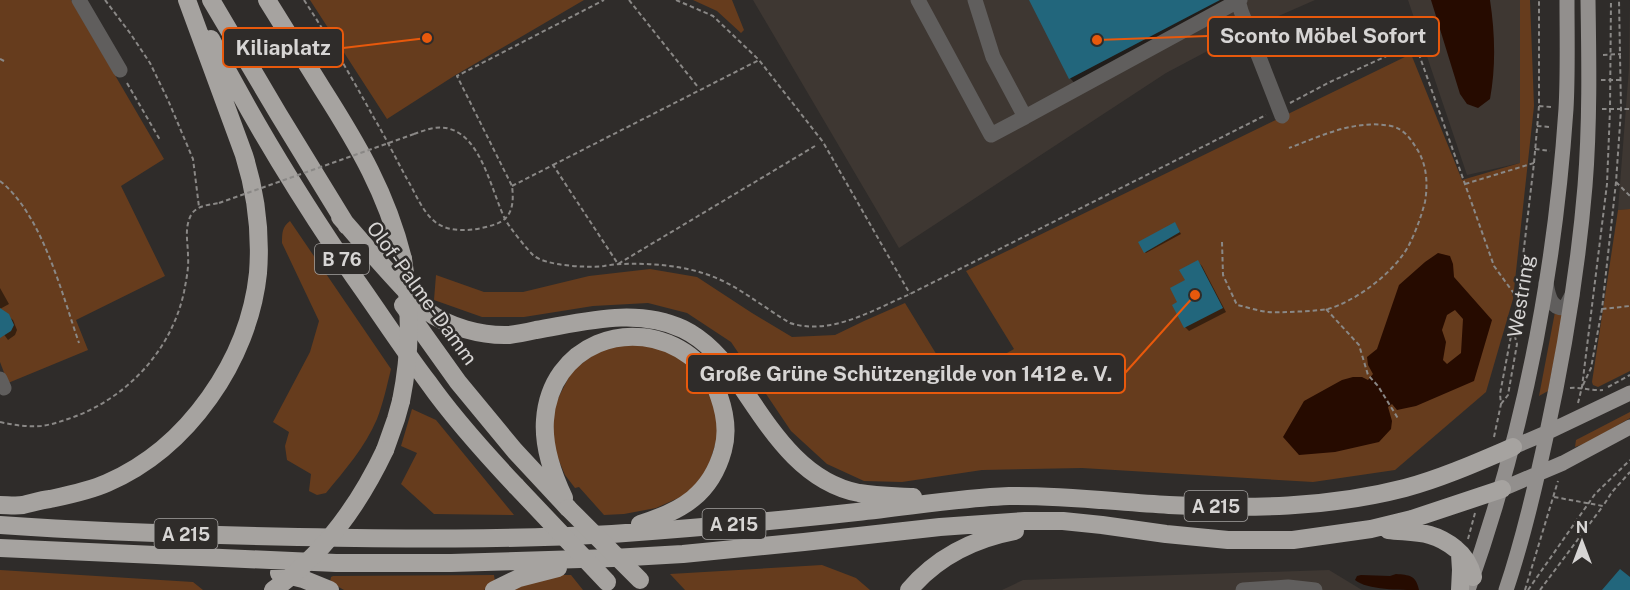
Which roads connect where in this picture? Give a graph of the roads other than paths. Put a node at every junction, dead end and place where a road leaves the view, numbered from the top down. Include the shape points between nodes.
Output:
1 (79, 0) edge
2 (189, 0) edge
3 (211, 0) edge
4 (267, 0) edge
5 (918, 0) edge
6 (975, 0) edge
7 (1239, 0) edge
8 (1567, 0) edge
9 (1588, 0) edge
10 (120, 70) road end
11 (1280, 112) road end
12 (1025, 117) junction
13 (340, 217) junction
14 (1546, 283) junction
15 (1572, 295) junction
16 (1630, 393) edge
17 (1630, 427) edge
18 (1546, 433) junction
19 (1513, 447) junction
20 (1538, 474) junction
21 (552, 486) junction
22 (1502, 489) junction
23 (0, 495) edge
24 (969, 499) junction
25 (41, 500) junction
26 (0, 505) edge
27 (1063, 521) junction
28 (0, 525) edge
29 (1371, 529) junction
30 (609, 534) junction
31 (0, 548) edge
32 (1460, 552) junction
33 (186, 557) junction
34 (613, 558) junction
35 (1471, 583) edge
36 (645, 585) edge
37 (611, 587) edge
38 (273, 590) edge
39 (330, 590) edge
40 (494, 590) edge
41 (909, 590) edge
42 (1243, 590) edge
43 (1315, 590) edge
44 (1460, 590) edge
45 (1506, 590) edge

1 - 10 street
2 - 25 highway via 244,155 255,198 258,273 244,330 213,393 168,444 106,483
2 - 37 highway, B 76, bridge via 303,200 428,383 478,444
3 - 13 highway, Olof-Palme-Damm / B 76
4 - 38 highway, bridge via 373,175 403,259 410,331 401,401 385,450 368,484 338,528 300,569
5 - 12 street via 992,135
6 - 12 street via 993,57
7 - 11 street
7 - 12 street
8 - 14 main road, Westring via 1566,108
9 - 15 main road via 1585,185
13 - 21 highway, Olof-Palme-Damm / B 76 via 458,382 515,451
13 - 24 highway via 427,311 457,327 508,335 602,318 663,321 702,341 730,368 779,439 815,475 842,488 873,495
14 - 15 street via 1555,306 1565,308
14 - 19 main road, Westring
15 - 18 main road
16 - 18 main road
17 - 20 main road
18 - 19 main road
18 - 20 main road
19 - 22 main road, Westring
19 - 24 highway, A 215 via 1408,487 1338,501 1249,507 1081,498
20 - 22 main road
20 - 45 main road
21 - 30 highway via 544,419 552,388 570,362 592,346 620,337 651,337 681,349 696,361 715,385 724,414 724,446 714,475 705,488 678,509
21 - 36 highway, bridge via 568,508
22 - 29 highway
22 - 35 main road, Westring
23 - 25 highway
24 - 30 highway, A 215
25 - 26 highway
27 - 29 highway via 1228,540 1293,540
27 - 34 highway, A 215 via 987,523
27 - 41 highway via 974,542 939,562
28 - 30 highway, A 215 via 373,539
29 - 32 highway via 1433,535
31 - 33 highway, A 215
32 - 35 highway via 1470,565
32 - 44 highway
33 - 34 highway, A 215 via 336,563
33 - 39 highway via 284,574
34 - 40 highway via 537,572
42 - 43 street

